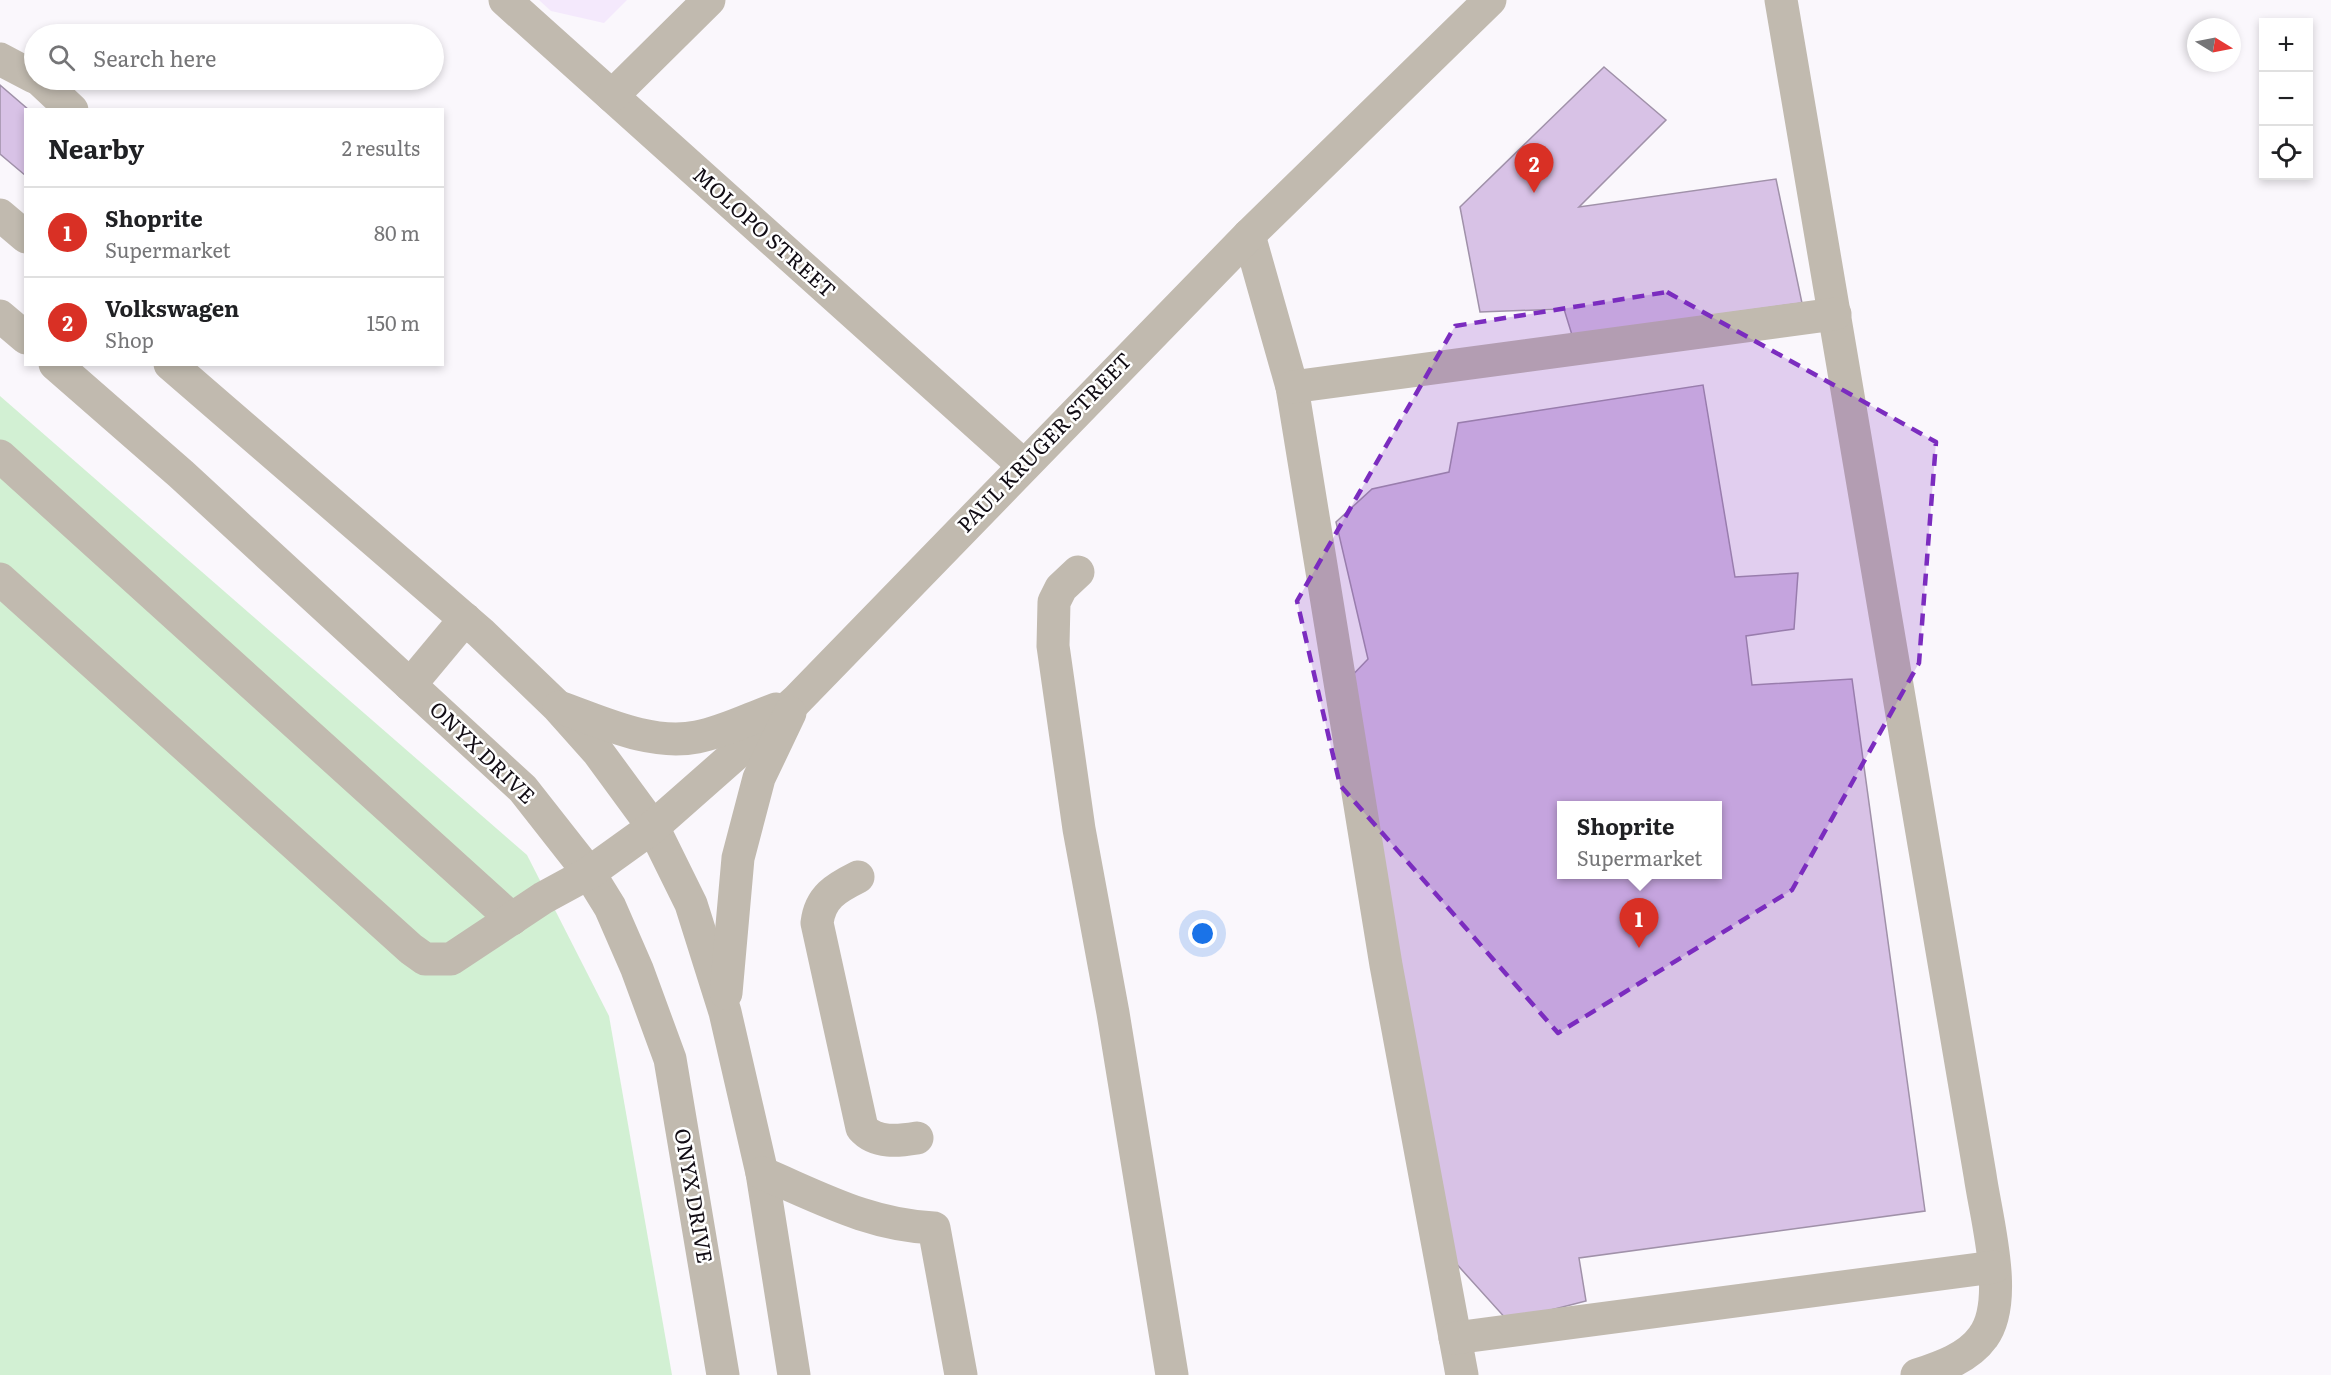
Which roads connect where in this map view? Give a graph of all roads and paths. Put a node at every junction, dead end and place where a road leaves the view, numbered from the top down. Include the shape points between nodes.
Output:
1 (505, 0) edge
2 (709, 0) edge
3 (1490, 0) edge
4 (1781, 0) edge
5 (0, 59) edge
6 (24, 72) edge
7 (51, 90) edge
8 (612, 96) junction
9 (70, 108) edge
10 (0, 215) edge
11 (24, 235) edge
12 (1249, 235) junction
13 (1835, 314) junction
14 (0, 316) edge
15 (24, 336) edge
16 (58, 366) edge
17 (172, 366) edge
18 (1292, 387) junction
19 (0, 456) edge
20 (1023, 465) junction
21 (1078, 572) dead end
22 (0, 579) edge
23 (465, 619) junction
24 (410, 685) junction
25 (796, 701) junction
26 (557, 706) junction
27 (654, 827) junction
28 (589, 873) junction
29 (858, 877) dead end
30 (512, 919) junction
31 (725, 1012) junction
32 (917, 1138) dead end
33 (762, 1173) junction
34 (1994, 1267) junction
35 (1455, 1338) junction
36 (723, 1375) edge
37 (794, 1375) edge
38 (961, 1375) edge
39 (1172, 1375) edge
40 (1462, 1375) edge
41 (1917, 1375) edge

1 - 8 street, MOLOPO STREET
2 - 8 street
3 - 12 street, PAUL KRUGER STREET
4 - 13 street
5 - 6 street
7 - 9 street
8 - 20 street, MOLOPO STREET
10 - 11 street
12 - 18 street
12 - 20 street, PAUL KRUGER STREET
13 - 18 street
13 - 34 street
14 - 15 street
16 - 24 street, ONYX DRIVE
17 - 23 street
18 - 35 street via 1386,965
19 - 30 street
20 - 25 street, PAUL KRUGER STREET
21 - 39 street via 1061,588 1054,602 1053,646 1079,830 1129,1105
22 - 30 street, PAUL KRUGER STREET via 425,959 451,959
23 - 24 street
23 - 26 street
24 - 28 street, ONYX DRIVE via 524,789
25 - 26 street via 698,737 677,738 631,733
25 - 27 street, PAUL KRUGER STREET
25 - 31 street via 759,778 738,858
26 - 27 street via 598,752
27 - 28 street, PAUL KRUGER STREET
27 - 31 street via 692,904
28 - 30 street, PAUL KRUGER STREET
28 - 36 street, ONYX DRIVE via 610,907 637,969 670,1059
29 - 32 street via 825,899 817,923 846,1063 866,1133 887,1140
31 - 33 street
33 - 37 street
33 - 38 street via 867,1219 934,1228
34 - 35 street
34 - 41 street via 1997,1294 1984,1336 1968,1352
35 - 40 street

